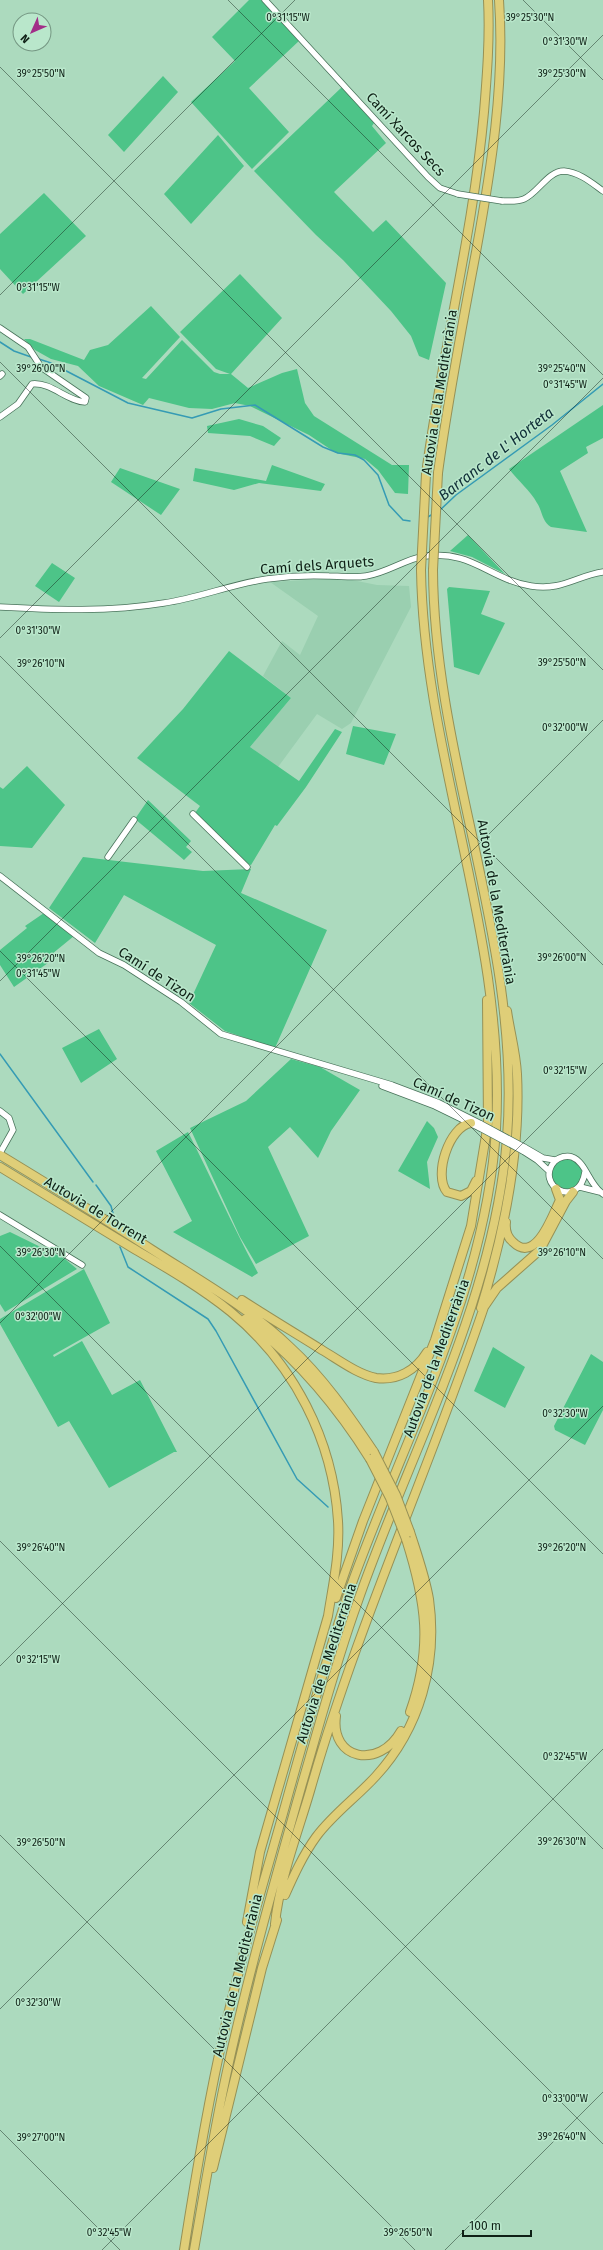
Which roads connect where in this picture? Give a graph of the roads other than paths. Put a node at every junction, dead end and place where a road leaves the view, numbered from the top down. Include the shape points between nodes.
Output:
1 (265, 0) edge
2 (488, 0) edge
3 (499, 0) edge
4 (603, 191) edge
5 (0, 328) edge
6 (0, 417) edge
7 (603, 572) edge
8 (0, 607) edge
9 (194, 814) dead end
10 (134, 820) dead end
11 (108, 857) dead end
12 (247, 867) dead end
13 (0, 876) edge
14 (497, 961) junction
15 (490, 989) junction
16 (316, 1063) junction
17 (0, 1111) edge
18 (471, 1123) junction
19 (480, 1126) junction
20 (523, 1149) junction
21 (0, 1154) edge
22 (556, 1160) junction
23 (0, 1167) edge
24 (482, 1169) junction
25 (549, 1171) junction
26 (585, 1172) junction
27 (556, 1189) junction
28 (576, 1189) junction
29 (601, 1193) edge
30 (507, 1209) junction
31 (0, 1215) edge
32 (141, 1241) junction
33 (82, 1265) dead end
34 (178, 1275) junction
35 (436, 1334) junction
36 (468, 1351) junction
37 (372, 1456) junction
38 (408, 1535) junction
39 (328, 1616) junction
40 (343, 1688) junction
41 (275, 1924) junction
42 (246, 1944) junction
43 (201, 2207) junction
44 (184, 2250) edge
45 (194, 2250) edge

1 - 4 street, Camí Xarcos Secs, bridge via 440,188 458,194 517,202 553,174 564,171 579,175
2 - 15 highway, Autovia de la Mediterrània, bridge via 487,79 481,145 426,474 421,570 425,637 435,712 476,903
3 - 14 highway, Autovia de la Mediterrània, bridge via 499,76 493,143 485,204 446,413 438,473 433,570 438,646 446,710
5 - 6 street via 28,347 48,372 86,398 85,402 78,402 44,385 32,384 18,404
7 - 8 street, Camí dels Arquets via 569,584 532,586 500,577 472,561 440,555 423,557 381,573 365,576 313,575 273,578 177,601 141,606 67,611
9 - 12 street
10 - 11 street
13 - 16 street, Camí de Tizon via 99,952 181,1002 221,1034
14 - 30 highway via 502,970 517,1076 517,1113
14 - 43 highway, Autovia de la Mediterrània via 506,1048 507,1135 493,1225 478,1283 454,1354 382,1536 334,1673 260,1934 228,2063
15 - 24 highway via 487,998 489,1104
15 - 42 highway, Autovia de la Mediterrània via 496,1034 496,1130 482,1225 442,1354 336,1630
16 - 18 street, Camí de Tizon via 400,1092
16 - 19 street, Camí de Tizon via 392,1085 437,1102
17 - 21 street via 9,1118 13,1130
18 - 19 street, Camí de Tizon
18 - 24 highway via 454,1133 442,1166 441,1182 447,1192 461,1196 475,1186
19 - 20 street, Camí de Tizon, bridge
20 - 22 street, Camí de Tizon via 543,1158
20 - 25 street, Camí de Tizon
21 - 32 highway, Autovia de Torrent
22 - 25 street
22 - 26 street via 571,1157 580,1162
23 - 34 highway, Autovia de Torrent
24 - 35 highway via 471,1226
25 - 27 street via 550,1181
26 - 28 street via 584,1182
26 - 29 street
27 - 28 street via 564,1192
27 - 30 highway via 560,1200 540,1240 532,1246 518,1246 508,1236
28 - 29 street
28 - 36 highway via 566,1201 540,1250 498,1288 484,1307
30 - 36 highway
31 - 33 street
32 - 35 highway via 152,1245 365,1374 384,1378 409,1372 422,1360
32 - 37 highway via 237,1303 274,1332 322,1382 351,1418
34 - 37 highway via 230,1307 296,1363 337,1409
34 - 39 highway via 231,1313 262,1341 290,1377 314,1422 328,1459 338,1522 338,1557
35 - 39 highway
36 - 40 highway via 382,1576
37 - 38 highway, bridge via 396,1495
38 - 40 highway via 422,1600 425,1624 424,1658 418,1689 407,1722 386,1750 372,1756 362,1755 349,1751 339,1740 335,1726
38 - 41 highway via 428,1598 431,1622 430,1656 424,1689 412,1723 396,1750 376,1775 317,1836 296,1868
39 - 42 highway via 260,1852 244,1934
40 - 41 highway via 312,1783 284,1881
41 - 43 highway via 252,2006 206,2197
42 - 44 highway, Autovia de la Mediterrània via 218,2058
43 - 45 highway, Autovia de la Mediterrània

